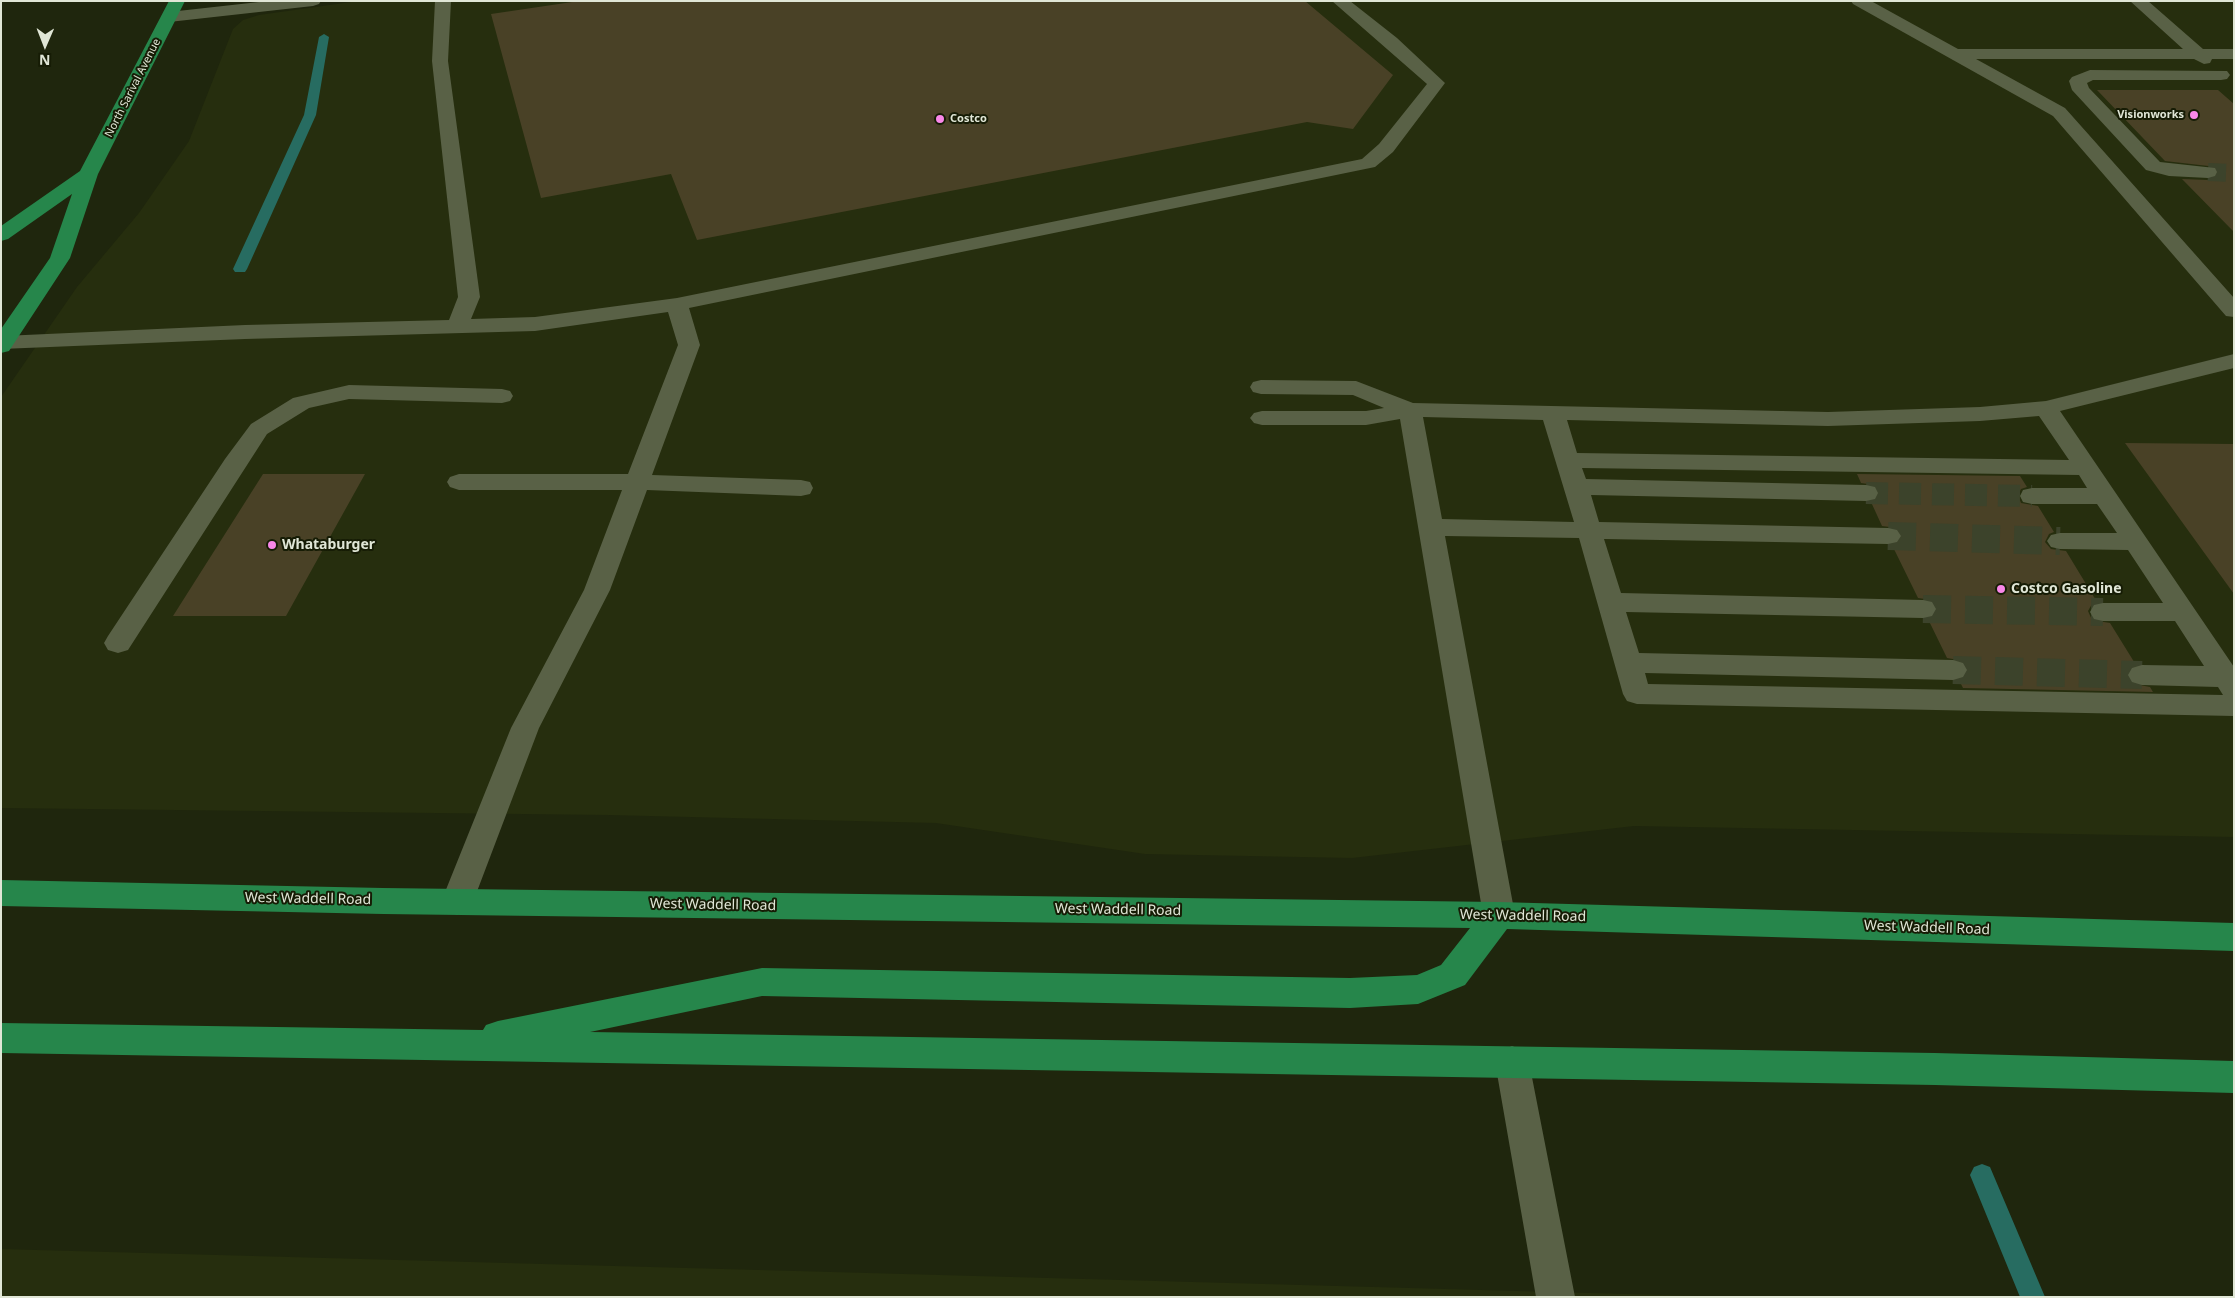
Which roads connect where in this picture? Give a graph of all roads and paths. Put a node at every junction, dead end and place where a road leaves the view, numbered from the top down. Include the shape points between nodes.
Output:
1 (177, 1) edge
2 (313, 1) edge
3 (443, 1) edge
4 (1340, 1) edge
5 (1859, 1) edge
6 (2138, 1) edge
7 (169, 17) junction
8 (1954, 54) junction
9 (2198, 54) junction
10 (2234, 54) edge
11 (2221, 75) junction
12 (2234, 88) edge
13 (2208, 172) tunnel mouth
14 (88, 174) junction
15 (1, 235) edge
16 (676, 304) junction
17 (2234, 311) edge
18 (457, 326) junction
19 (2, 345) edge
20 (2234, 361) edge
21 (1261, 387) dead end
22 (502, 396) dead end
23 (2046, 408) junction
24 (1410, 410) junction
25 (1553, 414) junction
26 (1262, 418) dead end
27 (1568, 460) junction
28 (2087, 468) junction
29 (459, 482) dead end
30 (638, 482) junction
31 (1577, 487) junction
32 (801, 488) dead end
33 (1866, 493) tunnel mouth
34 (2032, 496) tunnel mouth
35 (2106, 496) junction
36 (1430, 527) junction
37 (1589, 529) junction
38 (1888, 536) tunnel mouth
39 (2060, 541) tunnel mouth
40 (2136, 542) junction
41 (1610, 602) junction
42 (1923, 609) tunnel mouth
43 (2103, 612) tunnel mouth
44 (2182, 612) junction
45 (118, 643) dead end
46 (1628, 663) junction
47 (1953, 670) tunnel mouth
48 (2142, 675) tunnel mouth
49 (2230, 683) edge
50 (2234, 706) edge
51 (1, 893) edge
52 (457, 902) junction
53 (1499, 915) junction
54 (2234, 937) edge
55 (1, 1038) edge
56 (447, 1046) junction
57 (1512, 1062) junction
58 (2234, 1077) edge
59 (1556, 1297) edge

1 - 7 main road, North Sarival Avenue
2 - 7 street
3 - 18 street via 440,61 469,297
4 - 16 street via 1436,82 1386,148 1368,163
5 - 8 street
6 - 9 street
7 - 14 main road, North Sarival Avenue
8 - 9 street
8 - 17 street via 2059,112
9 - 10 street
9 - 11 street
11 - 12 street
11 - 13 street via 2090,74 2078,81 2081,90 2153,166
14 - 15 main road, North Sarival Avenue
14 - 19 main road, North Sarival Avenue via 60,258
16 - 18 street via 535,324
16 - 30 street via 689,345
18 - 19 street via 245,332
20 - 23 street
21 - 24 street via 1356,388
22 - 45 street via 349,392 302,403 259,429
23 - 25 street via 1980,414 1828,419
23 - 28 street
24 - 25 street
24 - 26 street via 1366,418
24 - 36 street
25 - 27 street
27 - 28 street
27 - 31 street
28 - 35 street
29 - 30 street
30 - 32 street
30 - 52 street via 597,590 525,728
31 - 33 street
31 - 37 street
34 - 35 street
35 - 40 street
36 - 37 street
36 - 53 street
37 - 38 street
37 - 41 street
39 - 40 street
40 - 44 street
41 - 42 street
41 - 46 street
43 - 44 street
44 - 49 street
46 - 47 street
46 - 50 street via 1636,694
48 - 49 street
51 - 52 main road, West Waddell Road
52 - 53 main road, West Waddell Road
53 - 54 main road, West Waddell Road
53 - 56 main road via 1453,975 1418,989 1350,993 762,982
55 - 56 main road
56 - 57 main road
57 - 58 main road via 1935,1068
57 - 59 street

